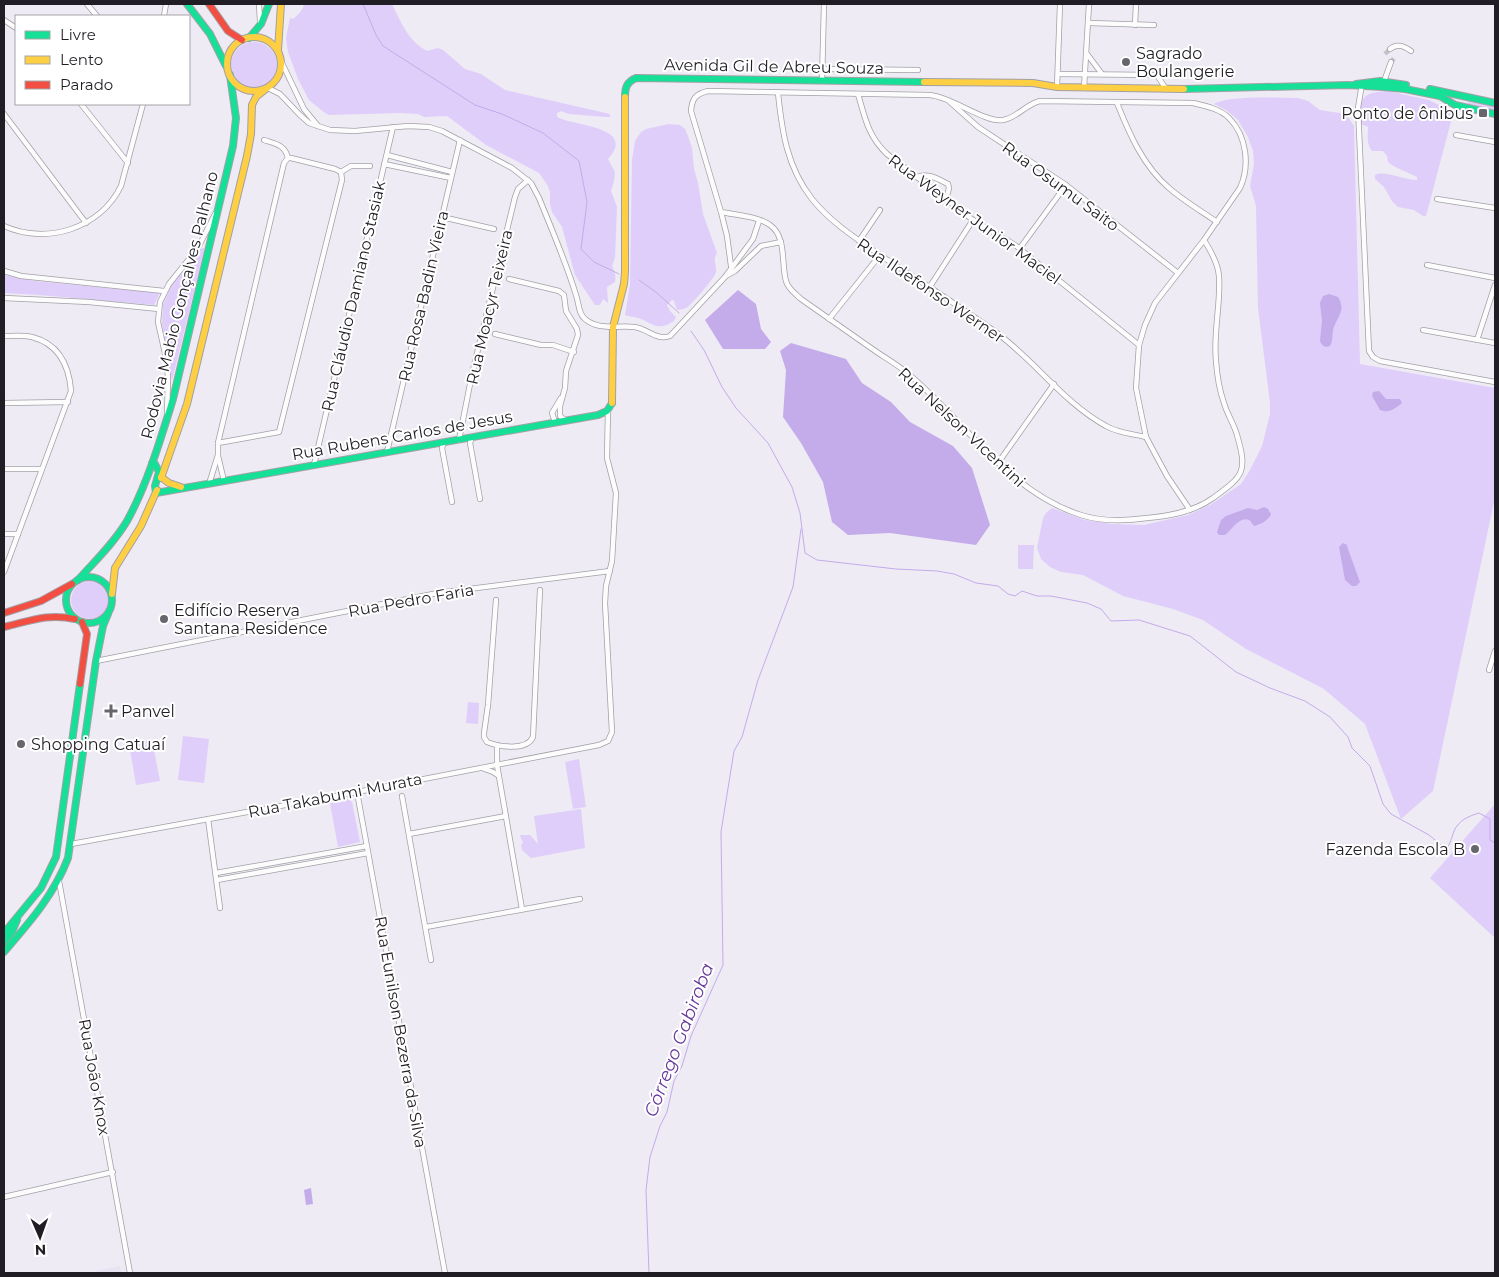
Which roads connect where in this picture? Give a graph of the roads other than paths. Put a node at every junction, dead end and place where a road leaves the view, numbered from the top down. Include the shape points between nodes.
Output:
1 (87, 4) edge
2 (187, 4) edge
3 (209, 4) edge
4 (259, 4) edge
5 (269, 4) edge
6 (281, 4) edge
7 (824, 4) edge
8 (1060, 4) edge
9 (1089, 4) edge
10 (1136, 4) edge
11 (96, 15) edge
12 (4, 20) edge
13 (1089, 23) junction
14 (261, 24) junction
15 (1135, 25) junction
16 (1154, 25) dead end
17 (15, 27) edge
18 (246, 39) junction
19 (1390, 49) dead end
20 (278, 51) junction
21 (1411, 51) dead end
22 (1087, 54) junction
23 (281, 62) junction
24 (1391, 62) tunnel mouth
25 (823, 69) junction
26 (918, 70) dead end
27 (229, 73) junction
28 (1058, 74) junction
29 (1102, 74) junction
30 (1084, 75) junction
31 (822, 81) junction
32 (1362, 84) junction
33 (1384, 84) junction
34 (1057, 87) junction
35 (267, 88) junction
36 (1084, 88) junction
37 (1166, 89) junction
38 (778, 92) junction
39 (858, 94) junction
40 (945, 98) junction
41 (1479, 99) junction
42 (1117, 102) junction
43 (1495, 103) edge
44 (81, 105) edge
45 (143, 105) edge
46 (1465, 108) junction
47 (4, 114) edge
48 (980, 114) junction
49 (1495, 114) edge
50 (978, 126) junction
51 (319, 127) junction
52 (393, 127) junction
53 (1456, 135) dead end
54 (264, 140) dead end
55 (460, 140) junction
56 (1495, 142) edge
57 (387, 155) junction
58 (288, 158) junction
59 (128, 163) junction
60 (384, 164) junction
61 (370, 166) dead end
62 (341, 172) junction
63 (452, 172) junction
64 (916, 177) junction
65 (451, 178) junction
66 (528, 180) junction
67 (1066, 185) junction
68 (1437, 199) dead end
69 (946, 200) junction
70 (219, 207) junction
71 (1495, 208) edge
72 (880, 210) dead end
73 (721, 212) junction
74 (442, 217) junction
75 (973, 220) junction
76 (760, 221) junction
77 (1217, 222) junction
78 (86, 223) junction
79 (4, 226) edge
80 (494, 229) dead end
81 (1204, 240) junction
82 (859, 241) junction
83 (780, 242) junction
84 (1020, 248) junction
85 (880, 255) junction
86 (1427, 265) dead end
87 (731, 266) junction
88 (4, 271) edge
89 (735, 271) junction
90 (1178, 273) junction
91 (724, 277) junction
92 (1495, 278) edge
93 (509, 279) dead end
94 (1495, 287) edge
95 (929, 288) junction
96 (164, 291) junction
97 (4, 298) edge
98 (158, 308) junction
99 (828, 318) junction
100 (613, 327) junction
101 (1423, 330) dead end
102 (495, 334) dead end
103 (4, 336) edge
104 (1476, 340) junction
105 (1495, 343) edge
106 (1139, 345) junction
107 (574, 352) junction
108 (1495, 382) edge
109 (1054, 384) junction
110 (563, 395) junction
111 (68, 402) junction
112 (4, 403) edge
113 (608, 411) junction
114 (565, 420) junction
115 (555, 422) junction
116 (166, 424) junction
117 (1146, 436) junction
118 (472, 437) junction
119 (459, 440) junction
120 (444, 442) junction
121 (218, 443) junction
122 (387, 452) junction
123 (218, 455) junction
124 (152, 463) junction
125 (998, 463) junction
126 (314, 465) junction
127 (4, 469) edge
128 (41, 469) junction
129 (162, 477) junction
130 (224, 481) junction
131 (208, 484) junction
132 (184, 488) junction
133 (156, 493) junction
134 (480, 499) dead end
135 (452, 502) dead end
136 (1190, 510) junction
137 (4, 534) edge
138 (18, 534) junction
139 (610, 571) junction
140 (4, 572) edge
141 (77, 581) junction
142 (540, 590) dead end
143 (112, 594) junction
144 (496, 600) dead end
145 (4, 613) edge
146 (108, 614) junction
147 (79, 620) junction
148 (4, 627) edge
149 (1495, 651) edge
150 (96, 660) junction
151 (1489, 670) dead end
152 (497, 745) junction
153 (498, 763) junction
154 (481, 768) junction
155 (499, 776) junction
156 (501, 788) junction
157 (357, 792) junction
158 (402, 796) dead end
159 (506, 816) junction
160 (208, 819) junction
161 (409, 834) junction
162 (71, 844) junction
163 (367, 846) junction
164 (368, 853) junction
165 (292, 859) junction
166 (293, 866) junction
167 (216, 873) junction
168 (217, 880) junction
169 (59, 881) junction
170 (580, 899) dead end
171 (220, 908) dead end
172 (522, 909) junction
173 (17, 917) junction
174 (426, 927) junction
175 (4, 933) edge
176 (4, 942) edge
177 (4, 952) edge
178 (432, 960) dead end
179 (113, 1172) junction
180 (4, 1197) edge
181 (130, 1273) edge
182 (445, 1273) edge

1 - 11 street
2 - 27 main road via 210,34
3 - 18 main road via 228,31
4 - 14 street
5 - 14 main road
6 - 20 main road
7 - 25 street
8 - 28 street
9 - 13 street
10 - 15 street
12 - 17 street
13 - 15 street
13 - 22 street
14 - 18 main road
15 - 16 street
18 - 20 main road via 268,41
18 - 27 main road via 230,52 227,61
19 - 21 street via 1399,45
20 - 23 main road
22 - 29 street
22 - 30 street
23 - 35 main road via 279,75
23 - 51 street via 304,109
24 - 33 street
25 - 26 street
25 - 31 street
27 - 35 main road via 235,83 247,90
27 - 70 main road, Rodovia Mabio Gonçalves Palhano via 236,129
28 - 30 street
28 - 34 street
29 - 30 street
29 - 37 street via 1157,75
30 - 36 street
31 - 34 main road, Avenida Gil de Abreu Souza
31 - 100 main road, Avenida Gil de Abreu Souza via 636,78 629,81 625,88 625,278
32 - 33 main road, Avenida Gil de Abreu Souza
32 - 37 main road, Avenida Gil de Abreu Souza
32 - 108 street via 1358,108 1369,350 1380,361
33 - 41 main road, Avenida Gil de Abreu Souza
33 - 46 main road, Avenida Gil de Abreu Souza via 1440,96
34 - 36 main road, Avenida Gil de Abreu Souza
35 - 51 street via 284,98 304,119
35 - 129 main road via 252,105 250,142 238,194 187,404
36 - 37 main road, Avenida Gil de Abreu Souza
38 - 39 street
38 - 73 street via 708,91 694,96 692,111
38 - 82 street, Rua Ildefonso Werner via 782,132 801,183 831,220
39 - 40 street
39 - 64 street, Rua Weyner Junior Maciel via 876,144
40 - 48 street
40 - 50 street, Rua Osumu Saito
41 - 43 main road, Avenida Gil de Abreu Souza
41 - 46 main road via 1464,101
42 - 48 street via 1031,103 1003,120
42 - 77 street via 1143,158 1168,187
42 - 77 street via 1193,103 1210,106 1229,117 1238,129 1247,166 1240,188
44 - 59 street
45 - 59 street
46 - 49 main road, Avenida Gil de Abreu Souza
47 - 78 street
48 - 50 street
50 - 67 street, Rua Osumu Saito
51 - 52 street via 337,131
52 - 55 street via 429,127
52 - 57 street, Rua Cláudio Damiano Stasiak
53 - 56 street
54 - 58 street via 283,147
55 - 63 street, Rua Rosa Badin Vieira
55 - 66 street
57 - 60 street, Rua Cláudio Damiano Stasiak
57 - 63 street
58 - 62 street
58 - 121 street via 284,163
59 - 78 street via 115,196
60 - 65 street
60 - 126 street, Rua Cláudio Damiano Stasiak
61 - 62 street via 351,166
62 - 121 street via 342,180 279,432
63 - 65 street, Rua Rosa Badin Vieira
64 - 69 street, Rua Weyner Junior Maciel
64 - 69 street via 931,175 948,184
65 - 74 street, Rua Rosa Badin Vieira
66 - 100 street via 540,198 583,318
66 - 119 street, Rua Moacyr Teixeira via 515,197
67 - 84 street
67 - 90 street, Rua Osumu Saito
68 - 71 street
69 - 75 street, Rua Weyner Junior Maciel
70 - 96 street via 198,248
70 - 116 main road, Rodovia Mabio Gonçalves Palhano
72 - 82 street
73 - 76 street, Rua Nelson VIcentini
73 - 87 street
74 - 80 street
74 - 122 street, Rua Rosa Badin Vieira
75 - 84 street, Rua Weyner Junior Maciel
75 - 95 street
76 - 83 street, Rua Nelson VIcentini via 774,229
76 - 87 street via 753,239
77 - 81 street
78 - 79 street via 66,232 41,235
81 - 90 street
81 - 136 street, Rua Nelson VIcentini via 1219,275 1215,344 1220,388 1244,458 1242,472 1235,482
82 - 85 street, Rua Ildefonso Werner
83 - 89 street via 761,246
83 - 99 street, Rua Nelson VIcentini via 786,281 791,290
84 - 106 street, Rua Weyner Junior Maciel
85 - 95 street, Rua Ildefonso Werner
85 - 99 street
86 - 92 street
87 - 89 street
87 - 91 street
88 - 96 street via 21,276
89 - 91 street
90 - 106 street via 1155,303
91 - 100 street via 667,338 635,327
92 - 94 street
93 - 107 street via 563,294 567,313 578,334
94 - 104 street
95 - 109 street, Rua Ildefonso Werner via 998,334
96 - 98 street
97 - 98 street
98 - 116 street via 168,377
99 - 125 street, Rua Nelson VIcentini via 905,372
100 - 113 main road via 613,397
101 - 104 street
102 - 107 street
103 - 111 street via 31,337 50,346 66,364 70,375
104 - 105 street
106 - 117 street via 1136,388
107 - 110 street via 566,371
109 - 117 street, Rua Ildefonso Werner via 1077,406 1106,426
109 - 125 street
110 - 114 street via 559,412
110 - 115 street via 552,413
111 - 112 street
111 - 128 street
113 - 114 main road, Rua Rubens Carlos de Jesus
113 - 139 street via 608,458 616,493
114 - 115 main road, Rua Rubens Carlos de Jesus
115 - 118 main road, Rua Rubens Carlos de Jesus
116 - 124 main road, Rodovia Mabio Gonçalves Palhano
117 - 136 street
118 - 119 main road, Rua Rubens Carlos de Jesus
118 - 134 street via 470,443
119 - 120 main road, Rua Rubens Carlos de Jesus
120 - 122 main road, Rua Rubens Carlos de Jesus
120 - 135 street via 442,448
121 - 123 street
122 - 126 main road, Rua Rubens Carlos de Jesus
123 - 130 street
123 - 131 street
124 - 133 main road via 159,472
124 - 141 main road, Rodovia Mabio Gonçalves Palhano via 119,534
125 - 136 street, Rua Nelson VIcentini via 1038,496 1082,516 1125,521
126 - 130 main road, Rua Rubens Carlos de Jesus
127 - 128 street
128 - 138 street
129 - 132 main road
129 - 133 main road
130 - 131 main road, Rua Rubens Carlos de Jesus
131 - 132 main road, Rua Rubens Carlos de Jesus
132 - 133 main road, Rua Rubens Carlos de Jesus
133 - 143 main road via 137,534 118,560 112,579
137 - 138 street
138 - 140 street
139 - 150 street, Rua Pedro Faria via 438,593
139 - 153 street, Rua Takabumi Murata via 606,603 612,732 608,741
141 - 143 main road via 86,577 98,579 106,583
141 - 145 main road via 41,601
141 - 147 main road via 69,588 66,600 68,609
142 - 152 street via 533,737 525,746
143 - 146 main road
144 - 152 street via 484,737 486,742
146 - 147 main road via 97,622
146 - 150 main road
147 - 148 main road via 46,615
147 - 173 main road via 87,634 58,852 48,876
149 - 151 street
150 - 162 main road
152 - 153 street
153 - 154 street, Rua Takabumi Murata
153 - 155 street
153 - 156 street
154 - 155 street
154 - 157 street, Rua Takabumi Murata
155 - 156 street
156 - 159 street
157 - 160 street, Rua Takabumi Murata
157 - 163 street, Rua Eunilson Bezerra da Silva
158 - 161 street
159 - 161 street
159 - 172 street
160 - 162 street, Rua Takabumi Murata
160 - 167 street
161 - 174 street
162 - 169 main road
163 - 164 street, Rua Eunilson Bezerra da Silva
163 - 165 street
164 - 166 street
164 - 182 street, Rua Eunilson Bezerra da Silva
165 - 166 street
165 - 167 street
166 - 168 street
167 - 168 street
168 - 171 street
169 - 177 main road
169 - 179 street, Rua João Knox
170 - 172 street
172 - 174 street
173 - 175 main road
173 - 176 main road
174 - 178 street
179 - 180 street
179 - 181 street, Rua João Knox

